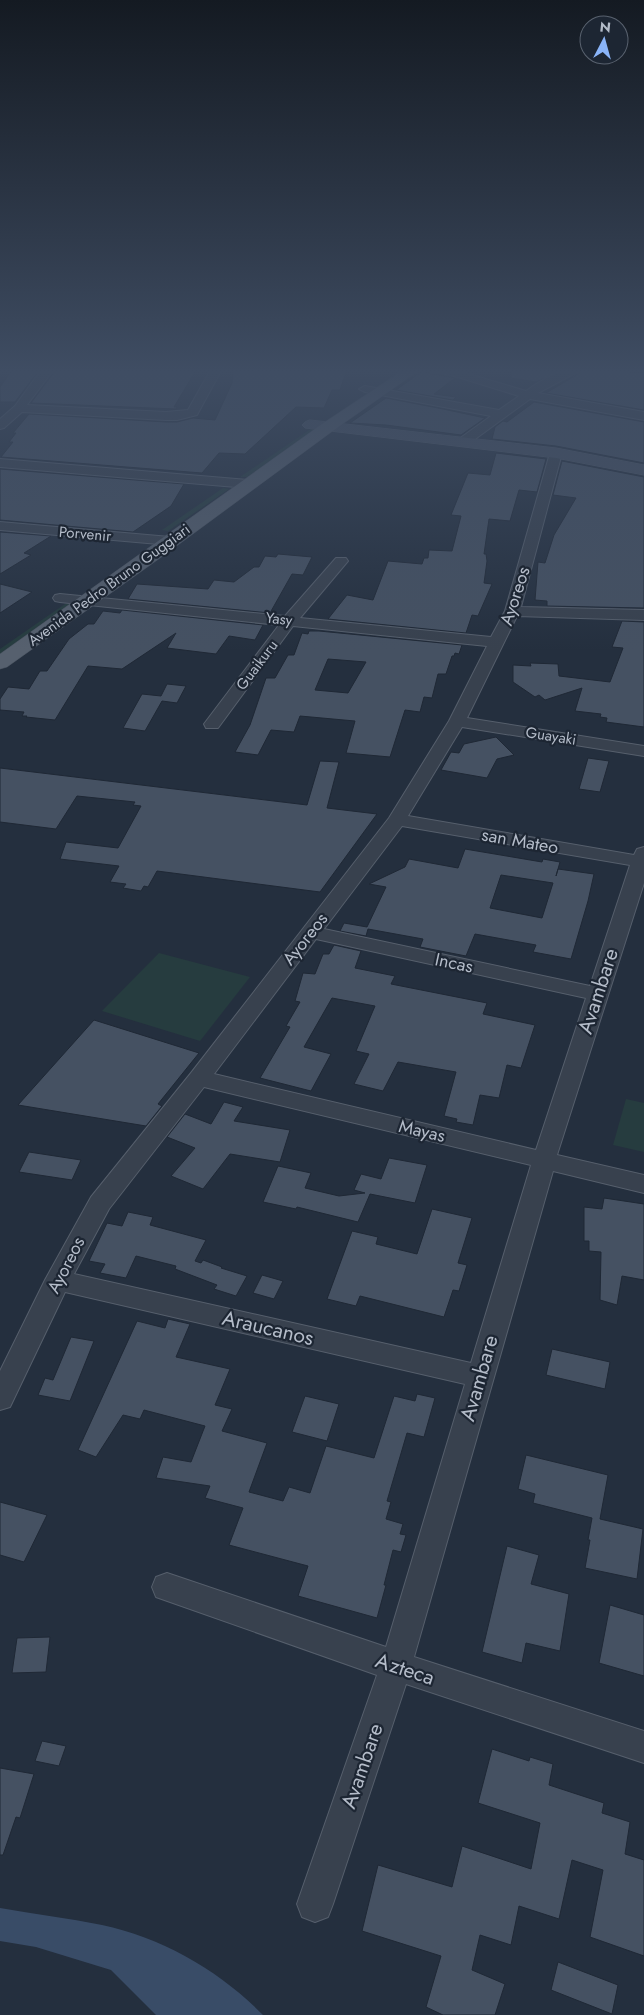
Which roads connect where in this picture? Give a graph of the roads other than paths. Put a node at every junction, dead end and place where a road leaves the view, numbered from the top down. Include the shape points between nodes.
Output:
1 (254, 463) edge
2 (277, 463) edge
3 (553, 463) edge
4 (608, 463) edge
5 (0, 464) edge
6 (644, 470) edge
7 (226, 482) junction
8 (248, 484) junction
9 (210, 494) dead end
10 (169, 522) dead end
11 (0, 526) edge
12 (145, 539) junction
13 (170, 541) junction
14 (341, 561) dead end
15 (60, 598) junction
16 (87, 601) junction
17 (512, 611) junction
18 (644, 616) edge
19 (30, 620) dead end
20 (290, 620) junction
21 (498, 642) junction
22 (0, 663) edge
23 (457, 721) junction
24 (212, 724) dead end
25 (644, 751) edge
26 (397, 820) junction
27 (643, 859) edge
28 (310, 932) junction
29 (597, 994) junction
30 (199, 1078) junction
31 (544, 1160) junction
32 (644, 1184) edge
33 (58, 1280) junction
34 (479, 1376) junction
35 (0, 1399) edge
36 (167, 1586) dead end
37 (396, 1666) junction
38 (644, 1747) edge
39 (316, 1904) dead end

1 - 7 main road, Avenida Pedro Bruno Guggiari
2 - 8 main road, Avenida Pedro Bruno Guggiari
3 - 17 street, Ayoreos
4 - 6 main road
5 - 7 street
7 - 8 street
7 - 9 main road, Avenida Pedro Bruno Guggiari
8 - 13 main road, Avenida Pedro Bruno Guggiari
10 - 12 main road, Avenida Pedro Bruno Guggiari
11 - 12 street, Porvenir
12 - 13 street, Porvenir
12 - 15 main road, Avenida Pedro Bruno Guggiari
13 - 16 main road, Avenida Pedro Bruno Guggiari
14 - 20 street, Guaikuru
15 - 16 street, Yasy
15 - 19 main road, Avenida Pedro Bruno Guggiari
16 - 20 street, Yasy
16 - 22 main road, Avenida Pedro Bruno Guggiari
17 - 18 street
17 - 21 street, Ayoreos
20 - 21 street, Yasy
20 - 24 street, Guaikuru
21 - 23 street, Ayoreos
23 - 25 street, Guayaki
23 - 26 street, Ayoreos
26 - 27 street, san Mateo
26 - 28 street, Ayoreos
27 - 29 street, Avambare
28 - 29 street, Incas
28 - 30 street, Ayoreos
29 - 31 street, Avambare
30 - 31 street, Mayas
30 - 33 street, Ayoreos via 100,1203
31 - 32 street, Mayas
31 - 34 street, Avambare
33 - 34 street, Araucanos
33 - 35 street, Ayoreos
34 - 37 street, Avambare
36 - 37 street, Azteca
37 - 38 street, Azteca
37 - 39 street, Avambare

